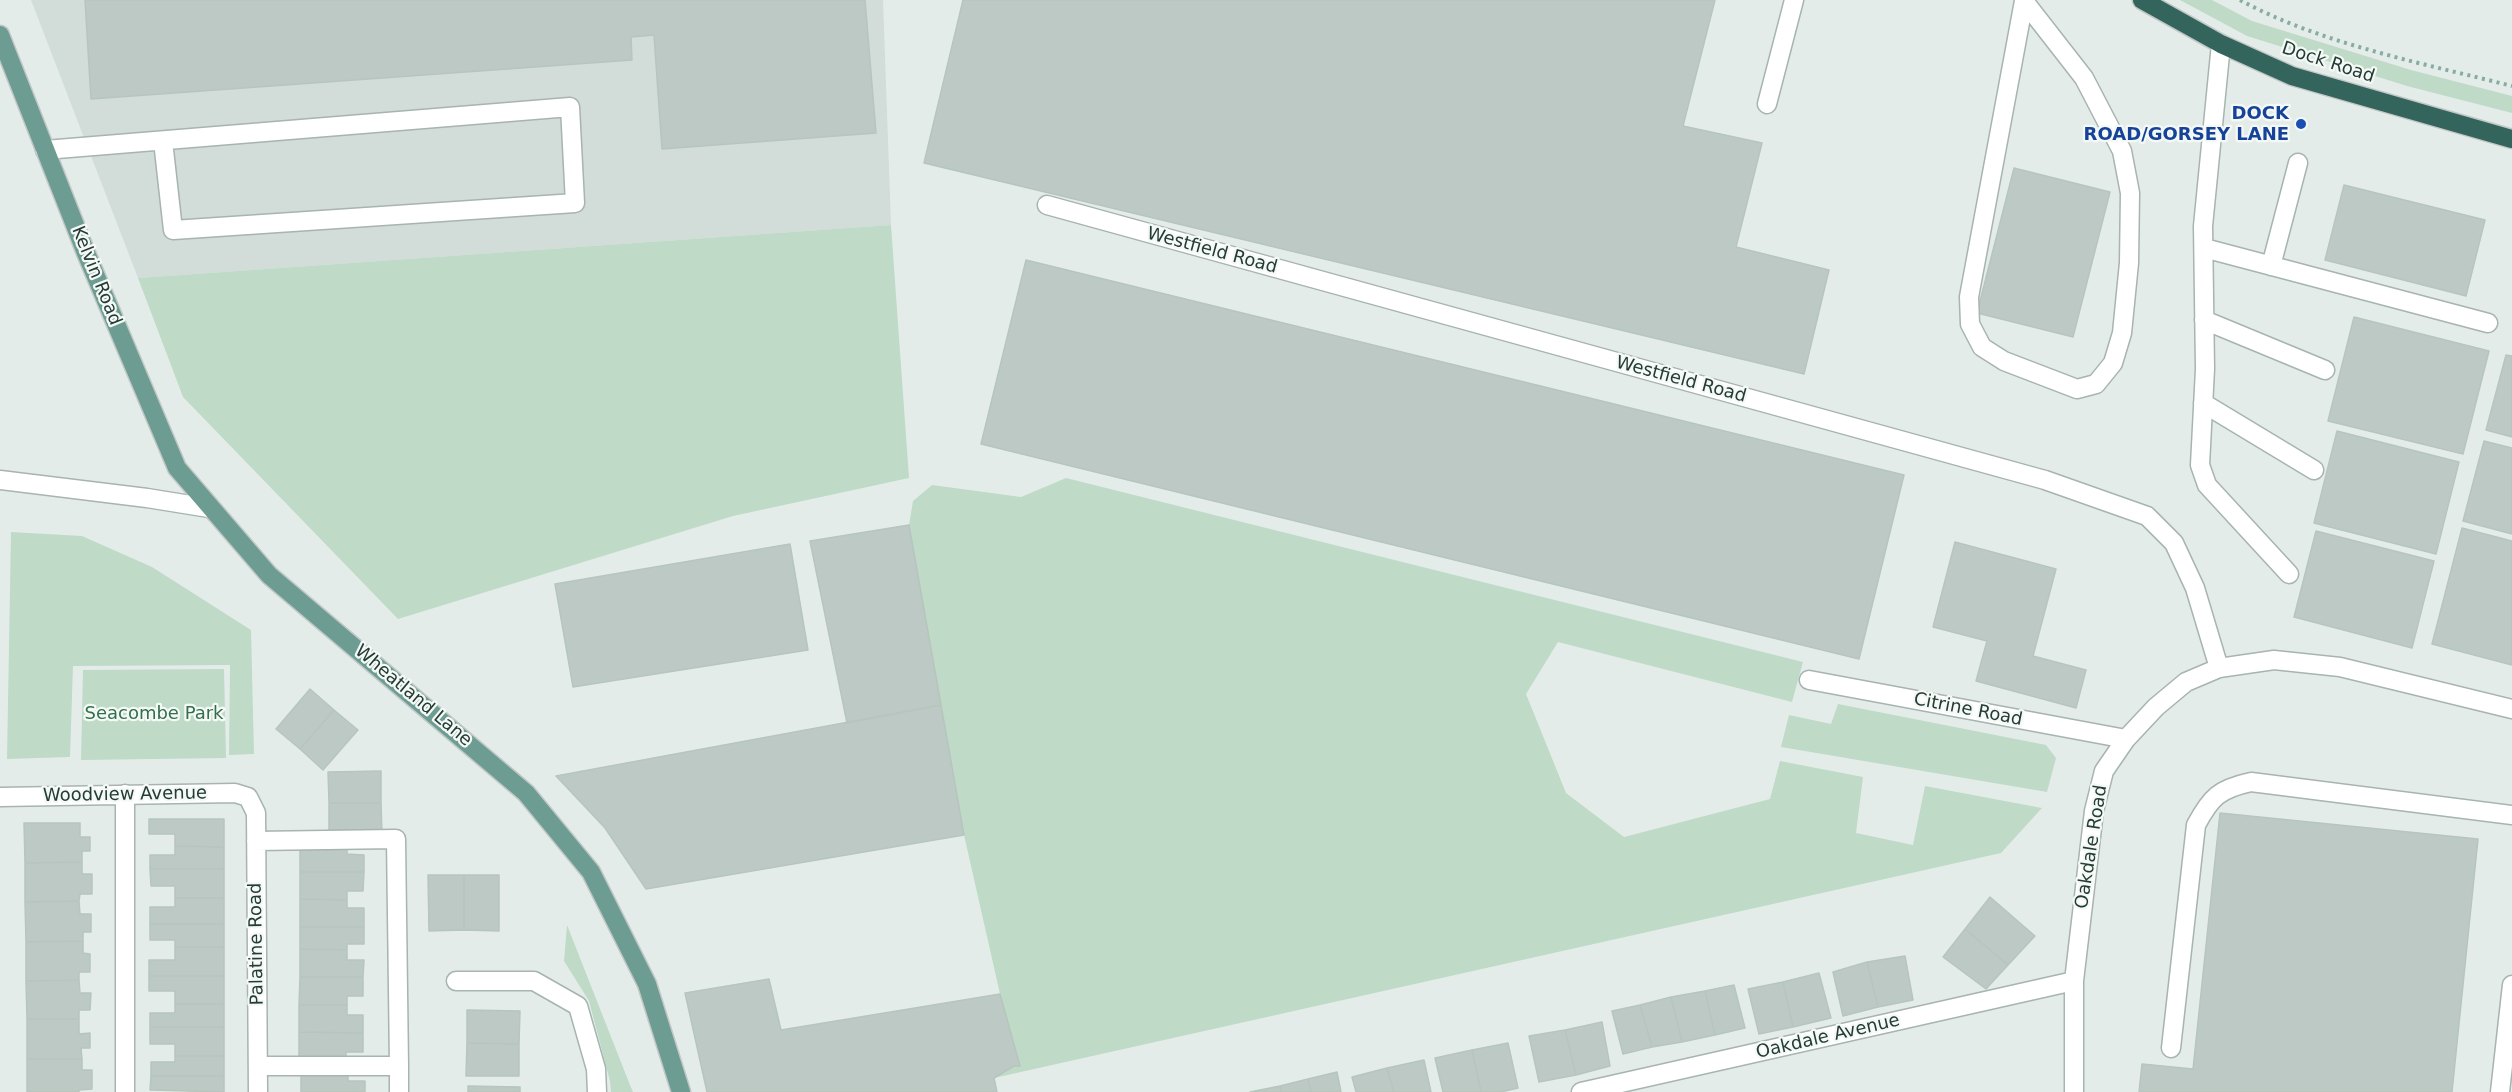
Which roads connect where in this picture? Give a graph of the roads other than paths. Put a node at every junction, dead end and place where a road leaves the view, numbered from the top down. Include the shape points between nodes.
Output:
1 (1794, 0) edge
2 (2142, 0) edge
3 (2024, 1) edge
4 (0, 35) edge
5 (2221, 44) junction
6 (1767, 104) dead end
7 (2512, 139) edge
8 (163, 141) junction
9 (45, 150) junction
10 (2298, 163) dead end
11 (1047, 205) dead end
12 (2204, 248) junction
13 (2271, 266) junction
14 (2204, 320) junction
15 (2488, 323) dead end
16 (2325, 370) dead end
17 (2203, 403) junction
18 (2314, 470) dead end
19 (0, 480) edge
20 (209, 508) junction
21 (2289, 574) dead end
22 (2219, 668) junction
23 (1809, 680) dead end
24 (2512, 709) edge
25 (2126, 739) junction
26 (125, 794) junction
27 (0, 797) edge
28 (248, 797) joint
29 (2512, 815) edge
30 (256, 841) junction
31 (456, 981) dead end
32 (2074, 981) junction
33 (2512, 985) edge
34 (2172, 1048) dead end
35 (258, 1066) junction
36 (399, 1066) junction
37 (125, 1092) edge
38 (258, 1092) edge
39 (399, 1092) edge
40 (597, 1092) edge
41 (681, 1092) edge
42 (1581, 1092) edge
43 (2074, 1092) edge
44 (2500, 1092) edge

1 - 6 street
2 - 5 highway, Dock Road
3 - 3 street via 1969,297 1970,324 1982,347 2004,361 2077,389 2096,384 2113,363 2122,333 2129,264 2130,193 2122,151 2085,78
4 - 9 main road, Kelvin Road
5 - 7 highway, Dock Road via 2292,76
5 - 12 street
8 - 8 street via 570,107 575,203 173,230
8 - 9 street
9 - 20 main road, Kelvin Road via 177,468
10 - 13 street
11 - 22 street, Westfield Road via 2045,480 2147,516 2174,543 2191,579
12 - 13 street
12 - 14 street
13 - 15 street
14 - 16 street
14 - 17 street
17 - 18 street
17 - 21 street via 2199,465 2206,485
19 - 20 street
20 - 41 main road, Wheatland Lane via 268,575 526,793 591,872 648,984
22 - 24 street, Oakdale Road via 2274,660 2340,668
22 - 25 street, Oakdale Road via 2186,682
23 - 25 street, Citrine Road
25 - 32 street, Oakdale Road via 2104,771 2094,811
26 - 27 street, Woodview Avenue
26 - 28 street, Woodview Avenue via 235,793
26 - 37 street
28 - 30 street, Palatine Road via 256,813
29 - 34 street via 2251,782 2229,787 2209,801 2196,825
30 - 35 street, Palatine Road
30 - 36 street via 396,839
31 - 40 street via 534,981 578,1006 596,1069
32 - 42 street, Oakdale Avenue
32 - 43 street, Oakdale Road
33 - 44 street
35 - 36 street
35 - 38 street, Palatine Road
36 - 39 street

